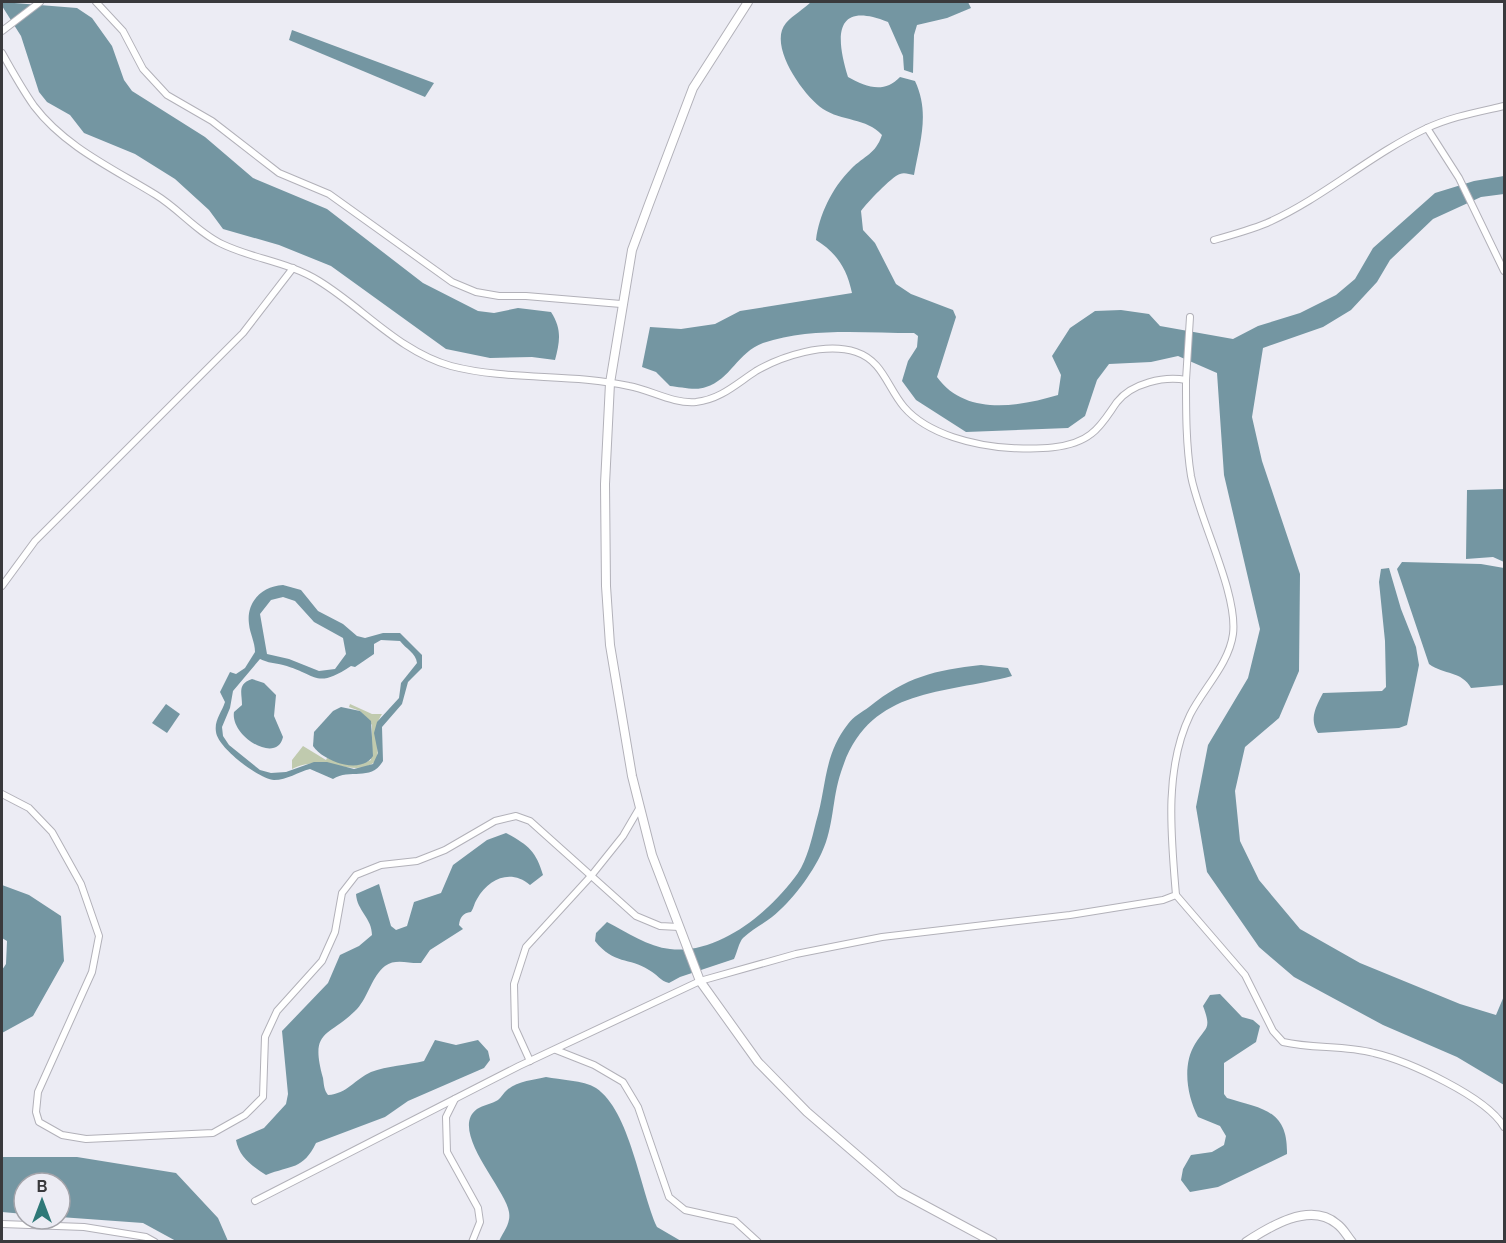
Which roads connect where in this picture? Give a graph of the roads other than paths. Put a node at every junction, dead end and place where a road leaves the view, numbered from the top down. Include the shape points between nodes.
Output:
1 (40, 2) edge
2 (96, 2) edge
3 (748, 2) edge
4 (2, 31) edge
5 (2, 53) edge
6 (1504, 106) edge
7 (1427, 128) junction
8 (1214, 240) dead end
9 (293, 268) junction
10 (1504, 272) edge
11 (621, 304) junction
12 (1190, 316) dead end
13 (1186, 380) junction
14 (609, 383) junction
15 (2, 586) edge
16 (2, 794) edge
17 (640, 807) junction
18 (591, 876) junction
19 (1176, 895) junction
20 (679, 927) junction
21 (700, 981) junction
22 (556, 1050) junction
23 (530, 1061) junction
24 (455, 1098) junction
25 (1504, 1127) edge
26 (255, 1201) dead end
27 (2, 1224) edge
28 (154, 1242) edge
29 (472, 1242) edge
30 (758, 1242) edge
31 (993, 1242) edge
32 (1246, 1242) edge
33 (1352, 1242) edge

1 - 4 street
2 - 11 street via 123,31 142,69 167,94 212,121 279,173 329,194 452,282 499,296
3 - 11 street via 693,88 632,250
5 - 9 street via 36,109 68,140 158,196 225,246
6 - 7 street
7 - 8 street via 1290,211 1265,224
7 - 10 street via 1459,178
9 - 14 street via 333,290 416,352 448,365
9 - 15 street via 243,333 34,541
11 - 14 street
12 - 13 street
13 - 14 street via 1156,381 1128,391 1093,433 1074,443 1010,448 944,434 920,421 904,407 876,363 854,351 825,350 789,356 756,372 726,394 694,402
13 - 19 street via 1191,477 1231,609 1233,634 1226,654 1190,716 1174,763 1171,840
14 - 17 street via 605,484 609,621 621,713
16 - 18 street via 29,808 52,832 81,884 99,936 92,972 45,1073 36,1112 46,1128 86,1139 213,1132 245,1115 263,1097 265,1037 277,1011 322,960 335,932 342,893 356,875 381,865 417,861 446,850 495,821 516,816 530,821
17 - 18 street
17 - 20 street via 652,855
18 - 20 street via 636,916 660,926
18 - 23 street via 526,947 523,956 514,984 516,1028
19 - 21 street via 1070,915 882,937 796,954
19 - 25 street via 1245,975 1283,1042 1376,1053 1461,1090 1500,1119
20 - 21 street
21 - 22 street
21 - 31 street via 758,1062 807,1112 900,1192
22 - 23 street
22 - 30 street via 594,1065 622,1082 638,1107 669,1197 685,1210 735,1221
23 - 24 street
24 - 26 street
24 - 29 street via 446,1117 447,1152 478,1208 480,1222
27 - 28 street via 92,1228 146,1237
32 - 33 street via 1271,1225 1298,1216 1336,1222

